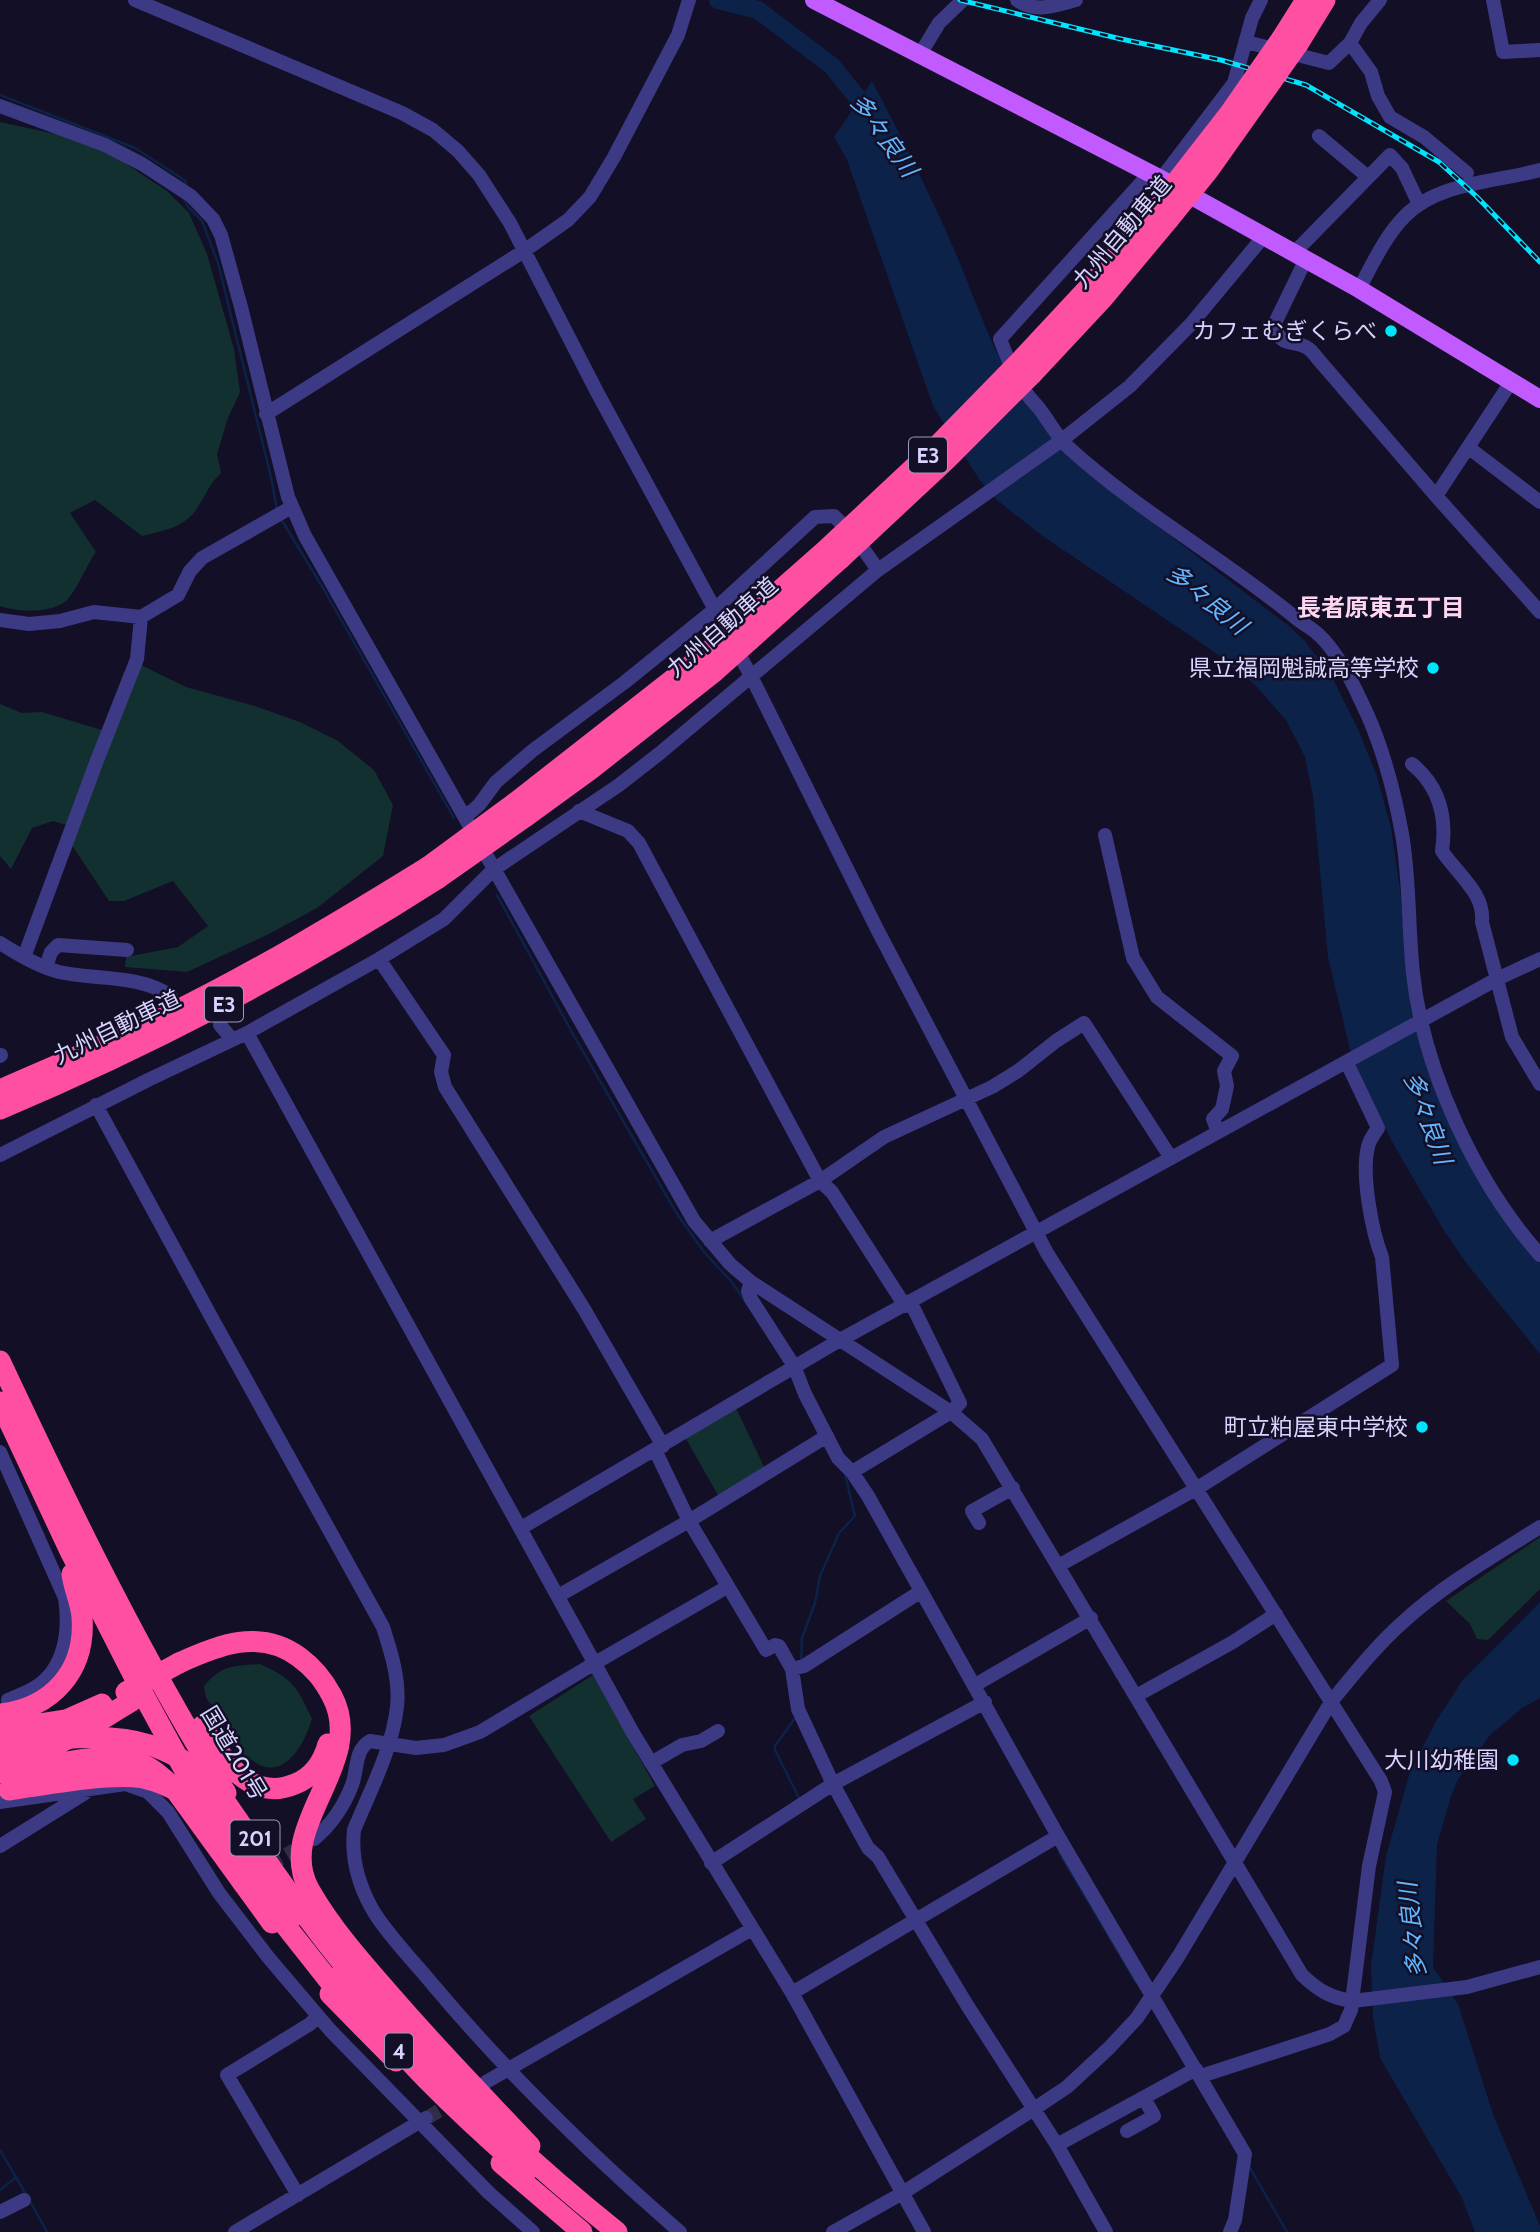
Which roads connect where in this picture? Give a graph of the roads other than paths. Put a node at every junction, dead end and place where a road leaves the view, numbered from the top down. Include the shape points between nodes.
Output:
1 (135, 0) edge
2 (689, 0) edge
3 (814, 0) edge
4 (963, 0) edge
5 (1017, 0) edge
6 (1076, 0) edge
7 (1261, 0) edge
8 (1306, 0) edge
9 (1325, 0) edge
10 (1380, 0) edge
11 (1493, 0) edge
12 (1290, 41) junction
13 (1246, 42) junction
14 (1350, 43) junction
15 (1540, 50) edge
16 (919, 56) junction
17 (0, 106) edge
18 (1319, 136) dead end
19 (1540, 170) edge
20 (1467, 173) dead end
21 (1155, 176) junction
22 (1368, 177) junction
23 (1419, 204) junction
24 (1264, 236) junction
25 (524, 251) junction
26 (1300, 256) junction
27 (1359, 289) junction
28 (1511, 382) junction
29 (1540, 399) edge
30 (266, 414) junction
31 (1060, 441) junction
32 (1469, 448) junction
33 (1436, 496) junction
34 (1540, 502) edge
35 (292, 507) junction
36 (878, 570) junction
37 (714, 610) junction
38 (1540, 612) edge
39 (141, 617) junction
40 (0, 620) edge
41 (752, 678) junction
42 (1412, 764) dead end
43 (579, 810) junction
44 (466, 816) junction
45 (1105, 835) dead end
46 (493, 870) junction
47 (432, 873) junction
48 (1, 945) edge
49 (127, 950) dead end
50 (24, 957) junction
51 (379, 959) junction
52 (1540, 959) edge
53 (46, 967) junction
54 (1497, 979) junction
55 (171, 996) dead end
56 (1420, 1021) junction
57 (220, 1025) dead end
58 (247, 1033) junction
59 (232, 1039) junction
60 (1347, 1063) junction
61 (1540, 1084) edge
62 (0, 1090) edge
63 (965, 1098) junction
64 (96, 1105) junction
65 (0, 1111) edge
66 (1218, 1132) junction
67 (0, 1155) edge
68 (1171, 1158) junction
69 (820, 1181) junction
70 (1036, 1232) junction
71 (710, 1241) junction
72 (1540, 1255) edge
73 (751, 1282) junction
74 (908, 1303) junction
75 (840, 1340) junction
76 (0, 1361) edge
77 (794, 1366) junction
78 (0, 1402) edge
79 (951, 1412) junction
80 (827, 1436) junction
81 (659, 1448) junction
82 (0, 1452) edge
83 (852, 1472) junction
84 (1013, 1488) junction
85 (1196, 1489) junction
86 (688, 1521) junction
87 (979, 1523) dead end
88 (78, 1524) junction
89 (1540, 1527) edge
90 (521, 1528) junction
91 (70, 1551) junction
92 (1059, 1566) junction
93 (727, 1587) junction
94 (920, 1592) junction
95 (558, 1596) junction
96 (1276, 1614) junction
97 (1091, 1619) junction
98 (595, 1662) junction
99 (181, 1668) junction
100 (792, 1669) junction
101 (975, 1685) junction
102 (129, 1696) junction
103 (1136, 1696) junction
104 (985, 1702) junction
105 (1331, 1702) junction
106 (4, 1710) edge
107 (718, 1731) dead end
108 (1, 1745) edge
109 (389, 1745) junction
110 (650, 1763) junction
111 (29, 1778) dead end
112 (833, 1784) junction
113 (93, 1788) junction
114 (2, 1789) edge
115 (35, 1798) junction
116 (1058, 1836) junction
117 (242, 1839) junction
118 (314, 1839) tunnel mouth
119 (0, 1846) edge
120 (1234, 1860) junction
121 (711, 1863) junction
122 (917, 1919) junction
123 (752, 1929) junction
124 (1540, 1967) edge
125 (792, 1993) junction
126 (1153, 1996) junction
127 (1357, 2000) junction
128 (318, 2016) junction
129 (509, 2070) junction
130 (1199, 2072) junction
131 (410, 2075) junction
132 (486, 2082) dead end
133 (1144, 2098) junction
134 (1034, 2109) junction
135 (423, 2120) junction
136 (1127, 2131) dead end
137 (1057, 2145) junction
138 (530, 2155) junction
139 (901, 2194) junction
140 (298, 2195) junction
141 (24, 2200) dead end
142 (0, 2212) edge
143 (235, 2232) edge
144 (533, 2232) edge
145 (582, 2232) edge
146 (596, 2232) edge
147 (617, 2232) edge
148 (622, 2232) edge
149 (680, 2232) edge
150 (833, 2232) edge
151 (924, 2232) edge
152 (1106, 2232) edge
153 (1230, 2232) edge

1 - 25 street via 433,130 479,175
2 - 25 street via 678,35 590,197 568,220
3 - 16 main road
4 - 16 street via 939,23
5 - 6 street via 1040,8
7 - 13 street
8 - 12 highway, 九州自動車道 / E3
9 - 12 highway, 九州自動車道 / E3
10 - 14 street
11 - 15 street via 1503,52
12 - 47 highway, 九州自動車道 / E3, bridge via 1215,132 1163,213 1091,285 1028,366 937,446 835,553 709,664
13 - 14 street via 1329,63
13 - 21 street via 1234,83
14 - 20 street via 1371,72 1390,117 1424,137
16 - 21 main road
17 - 30 street via 105,145 201,205 221,235
18 - 22 street
19 - 23 street via 1484,181
21 - 24 main road
21 - 31 street via 1114,214 1000,339 1027,394
22 - 23 street via 1390,155 1402,168
22 - 26 street
23 - 27 street via 1389,236
24 - 26 main road
24 - 31 street via 1163,354
25 - 30 street
25 - 37 street
26 - 27 main road
26 - 33 street via 1274,325 1277,334 1287,344 1307,347
27 - 28 main road
28 - 29 main road
28 - 32 street
30 - 35 street
31 - 36 street
31 - 56 street via 1274,598 1320,635 1336,658 1361,701 1381,753 1402,835
32 - 33 street
32 - 34 street
33 - 38 street
35 - 39 street via 202,558 178,595
35 - 44 street
36 - 37 street via 834,516 815,517
36 - 41 street
37 - 41 street
37 - 44 street via 532,751
39 - 40 street via 94,612 29,624
39 - 50 street via 137,659
41 - 43 street via 618,785
41 - 63 street
42 - 54 street via 1426,775 1439,802 1444,819 1442,852 1479,898
43 - 46 street
43 - 69 street via 628,831 639,843
44 - 46 street
45 - 66 street via 1133,958 1157,997 1231,1056 1224,1071 1227,1086 1222,1109 1213,1119
46 - 51 street via 444,919
46 - 71 street via 688,1212
47 - 62 highway, 九州自動車道 / E3 via 206,995
47 - 65 highway, 九州自動車道 / E3 via 373,920 238,997
48 - 50 street
49 - 53 street via 58,946
50 - 53 street
51 - 58 street
51 - 81 street via 444,1055 441,1072 445,1087 584,1309
52 - 54 street
53 - 55 street via 121,980
54 - 56 street
54 - 61 street via 1512,1037
56 - 60 street
56 - 72 street via 1457,1125 1501,1203
57 - 59 street
58 - 59 street
58 - 90 street
59 - 64 street
60 - 66 street
60 - 85 street via 1378,1128 1368,1146 1366,1164 1382,1257 1392,1365
63 - 68 street via 1018,1071 1084,1023
63 - 69 street via 884,1137
63 - 70 street
64 - 67 street
64 - 109 street via 383,1627 395,1666 398,1705
66 - 68 street
68 - 70 street
69 - 71 street
69 - 74 street
70 - 74 street
70 - 85 street
71 - 73 street
73 - 75 street
73 - 77 street via 751,1299
74 - 75 street
74 - 79 street via 960,1403
75 - 77 street
75 - 79 street
76 - 88 highway, 国道201号 / 201
77 - 80 street
77 - 81 street
78 - 91 highway, 201
79 - 83 street
79 - 84 street via 982,1439
80 - 83 street via 838,1458
80 - 86 street
81 - 86 street
81 - 90 street
82 - 106 street via 65,1598 68,1618 57,1664 35,1688 8,1700
83 - 94 street
84 - 87 street via 972,1511
84 - 92 street
85 - 92 street
85 - 96 street
86 - 93 street
86 - 95 street
88 - 99 highway via 232,1770 247,1782 284,1789 303,1781 324,1759 330,1740 329,1719 311,1679 294,1666 254,1652
88 - 138 highway, 国道201号 / 201 via 201,1752 268,1857 346,1962 437,2063
89 - 105 street via 1417,1609 1372,1652
90 - 95 street
91 - 106 highway via 82,1615 81,1645 73,1669 41,1702 18,1712
91 - 131 highway, 201 via 215,1826 333,1988
92 - 97 street
93 - 98 street
93 - 100 street via 766,1650 779,1646
94 - 100 street via 804,1667
94 - 101 street
95 - 98 street
96 - 103 street
96 - 105 street
97 - 101 street
97 - 103 street
98 - 109 street via 480,1732 444,1745
98 - 110 street
99 - 102 highway, bridge
99 - 138 highway via 230,1642 250,1640 291,1651 321,1676 340,1722 339,1750 305,1830 302,1864 307,1886 370,1972 531,2148
100 - 112 street via 798,1709
101 - 104 street
102 - 108 highway
102 - 108 highway via 51,1746 28,1754
103 - 120 street
104 - 112 street
104 - 116 street
105 - 120 street
105 - 127 street via 1385,1792 1360,1921
107 - 110 street
108 - 117 highway, bridge via 97,1737 158,1747 180,1757 213,1784
109 - 118 street via 365,1744 352,1785 329,1827
109 - 129 street via 354,1830 352,1845 360,1884 372,1910
110 - 121 street
111 - 115 street
112 - 121 street
112 - 122 street via 868,1848
113 - 115 street
113 - 119 street
113 - 128 street via 125,1784 149,1791 225,1890 268,1957
114 - 115 street
114 - 117 highway, bridge via 144,1778 196,1802
114 - 131 highway via 107,1757 134,1761 157,1772 174,1788 321,1986
116 - 122 street
116 - 126 street
117 - 146 highway, 4, bridge via 275,1898 383,2034 457,2112
117 - 147 highway, bridge via 356,1979 431,2062 551,2178
120 - 126 street
120 - 127 street via 1302,1975 1336,1999
121 - 123 street
122 - 125 street
122 - 134 street
123 - 125 street
123 - 129 street
124 - 127 street via 1467,1987
125 - 139 street
126 - 130 street
126 - 134 street via 1090,2068
127 - 130 street via 1339,2030
128 - 135 street
128 - 140 street via 227,2075
129 - 132 street
129 - 149 street
130 - 133 street
130 - 153 street via 1245,2154
131 - 145 highway, 201 via 464,2130
133 - 136 street via 1153,2116
133 - 137 street
134 - 137 street
134 - 139 street
135 - 140 street
135 - 144 street via 488,2192
137 - 152 street
138 - 148 highway, 国道201号 / 201
139 - 150 street
139 - 151 street
140 - 143 street
141 - 142 street

